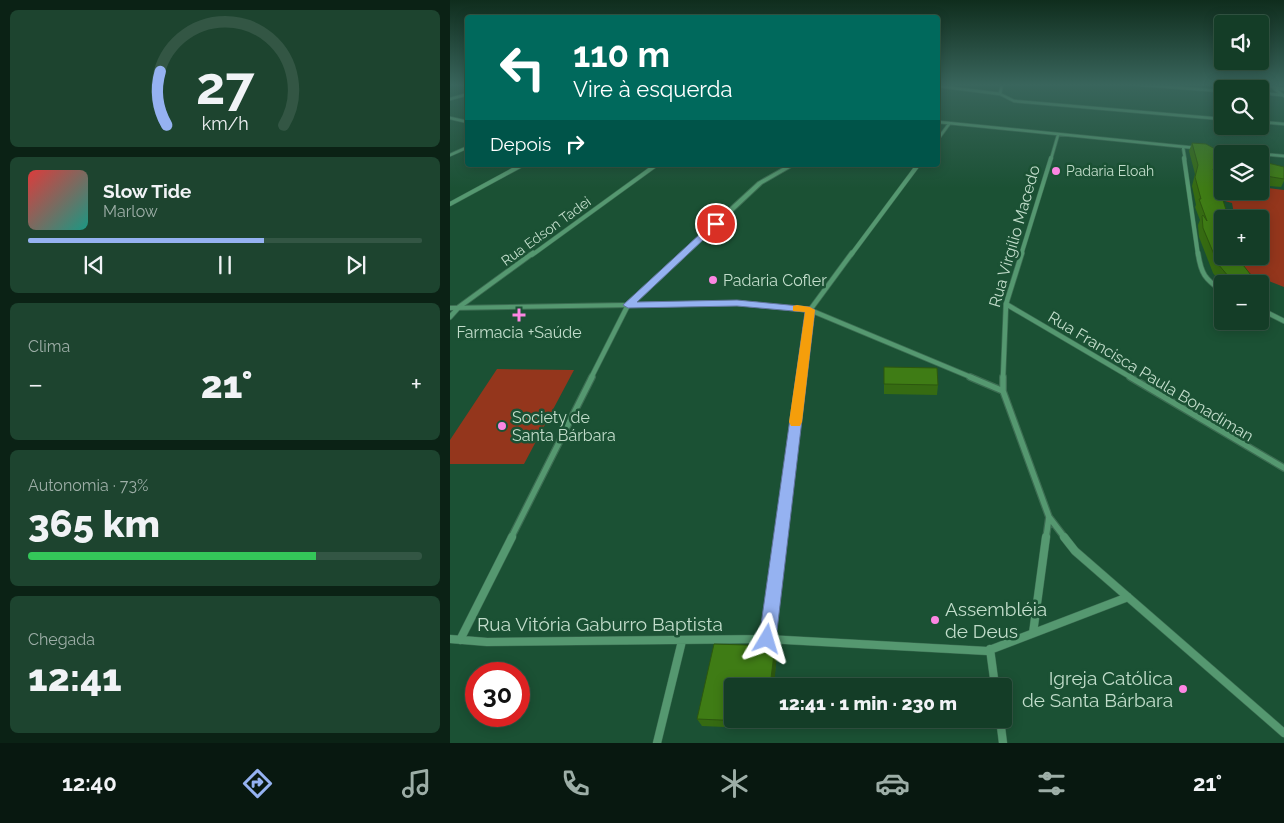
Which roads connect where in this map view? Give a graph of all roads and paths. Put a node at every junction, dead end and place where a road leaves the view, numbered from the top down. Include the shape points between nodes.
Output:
1 (451, 119) edge
2 (465, 121) edge
3 (940, 122) edge
4 (1269, 123) edge
5 (949, 124) junction
6 (1284, 124) edge
7 (1058, 135) junction
8 (940, 136) edge
9 (1183, 147) junction
10 (465, 148) edge
11 (1203, 149) edge
12 (450, 155) edge
13 (1269, 155) edge
14 (1284, 156) edge
15 (518, 167) edge
16 (653, 167) edge
17 (789, 167) edge
18 (917, 167) edge
19 (450, 204) edge
20 (1214, 286) edge
21 (1006, 304) junction
22 (628, 305) junction
23 (454, 308) edge
24 (810, 310) junction
25 (1269, 314) edge
26 (450, 317) edge
27 (1284, 321) edge
28 (1003, 391) junction
29 (1284, 468) edge
30 (1049, 516) junction
31 (1128, 597) junction
32 (1033, 633) junction
33 (450, 639) edge
34 (767, 639) junction
35 (460, 640) junction
36 (682, 641) junction
37 (990, 649) junction
38 (994, 678) edge
39 (1001, 728) edge
40 (1284, 733) edge
41 (656, 743) edge
42 (1003, 743) edge

1 - 2 street
3 - 5 street
4 - 6 street
5 - 7 street
5 - 8 street
7 - 9 street
7 - 21 street, Rua Virgílio Macedo
9 - 11 street
9 - 20 street via 1200,268 1207,281
10 - 12 street
13 - 14 street
15 - 19 street
16 - 23 street, Rua Edson Tadei
17 - 22 street via 760,184
18 - 24 street
21 - 28 street, Rua Virgílio Macedo
21 - 29 street, Rua Francisca Paula Bonadiman
22 - 23 street
22 - 24 street via 737,303
22 - 35 street
23 - 26 street, Rua Edson Tadei
24 - 28 street
24 - 34 street
25 - 27 street
28 - 30 street, Rua Virgílio Macedo
30 - 31 street, Rua Virgílio Macedo via 1075,551
30 - 32 street, Rua Virgílio Macedo
31 - 32 street, Rua Vitória Gaburro Baptista
31 - 40 street, Rua Virgílio Macedo
32 - 37 street, Rua Vitória Gaburro Baptista
33 - 35 street, Rua Vitória Gaburro Baptista
34 - 36 street, Rua Vitória Gaburro Baptista
34 - 37 street, Rua Vitória Gaburro Baptista
35 - 36 street, Rua Vitória Gaburro Baptista
36 - 41 street
37 - 38 street
39 - 42 street

